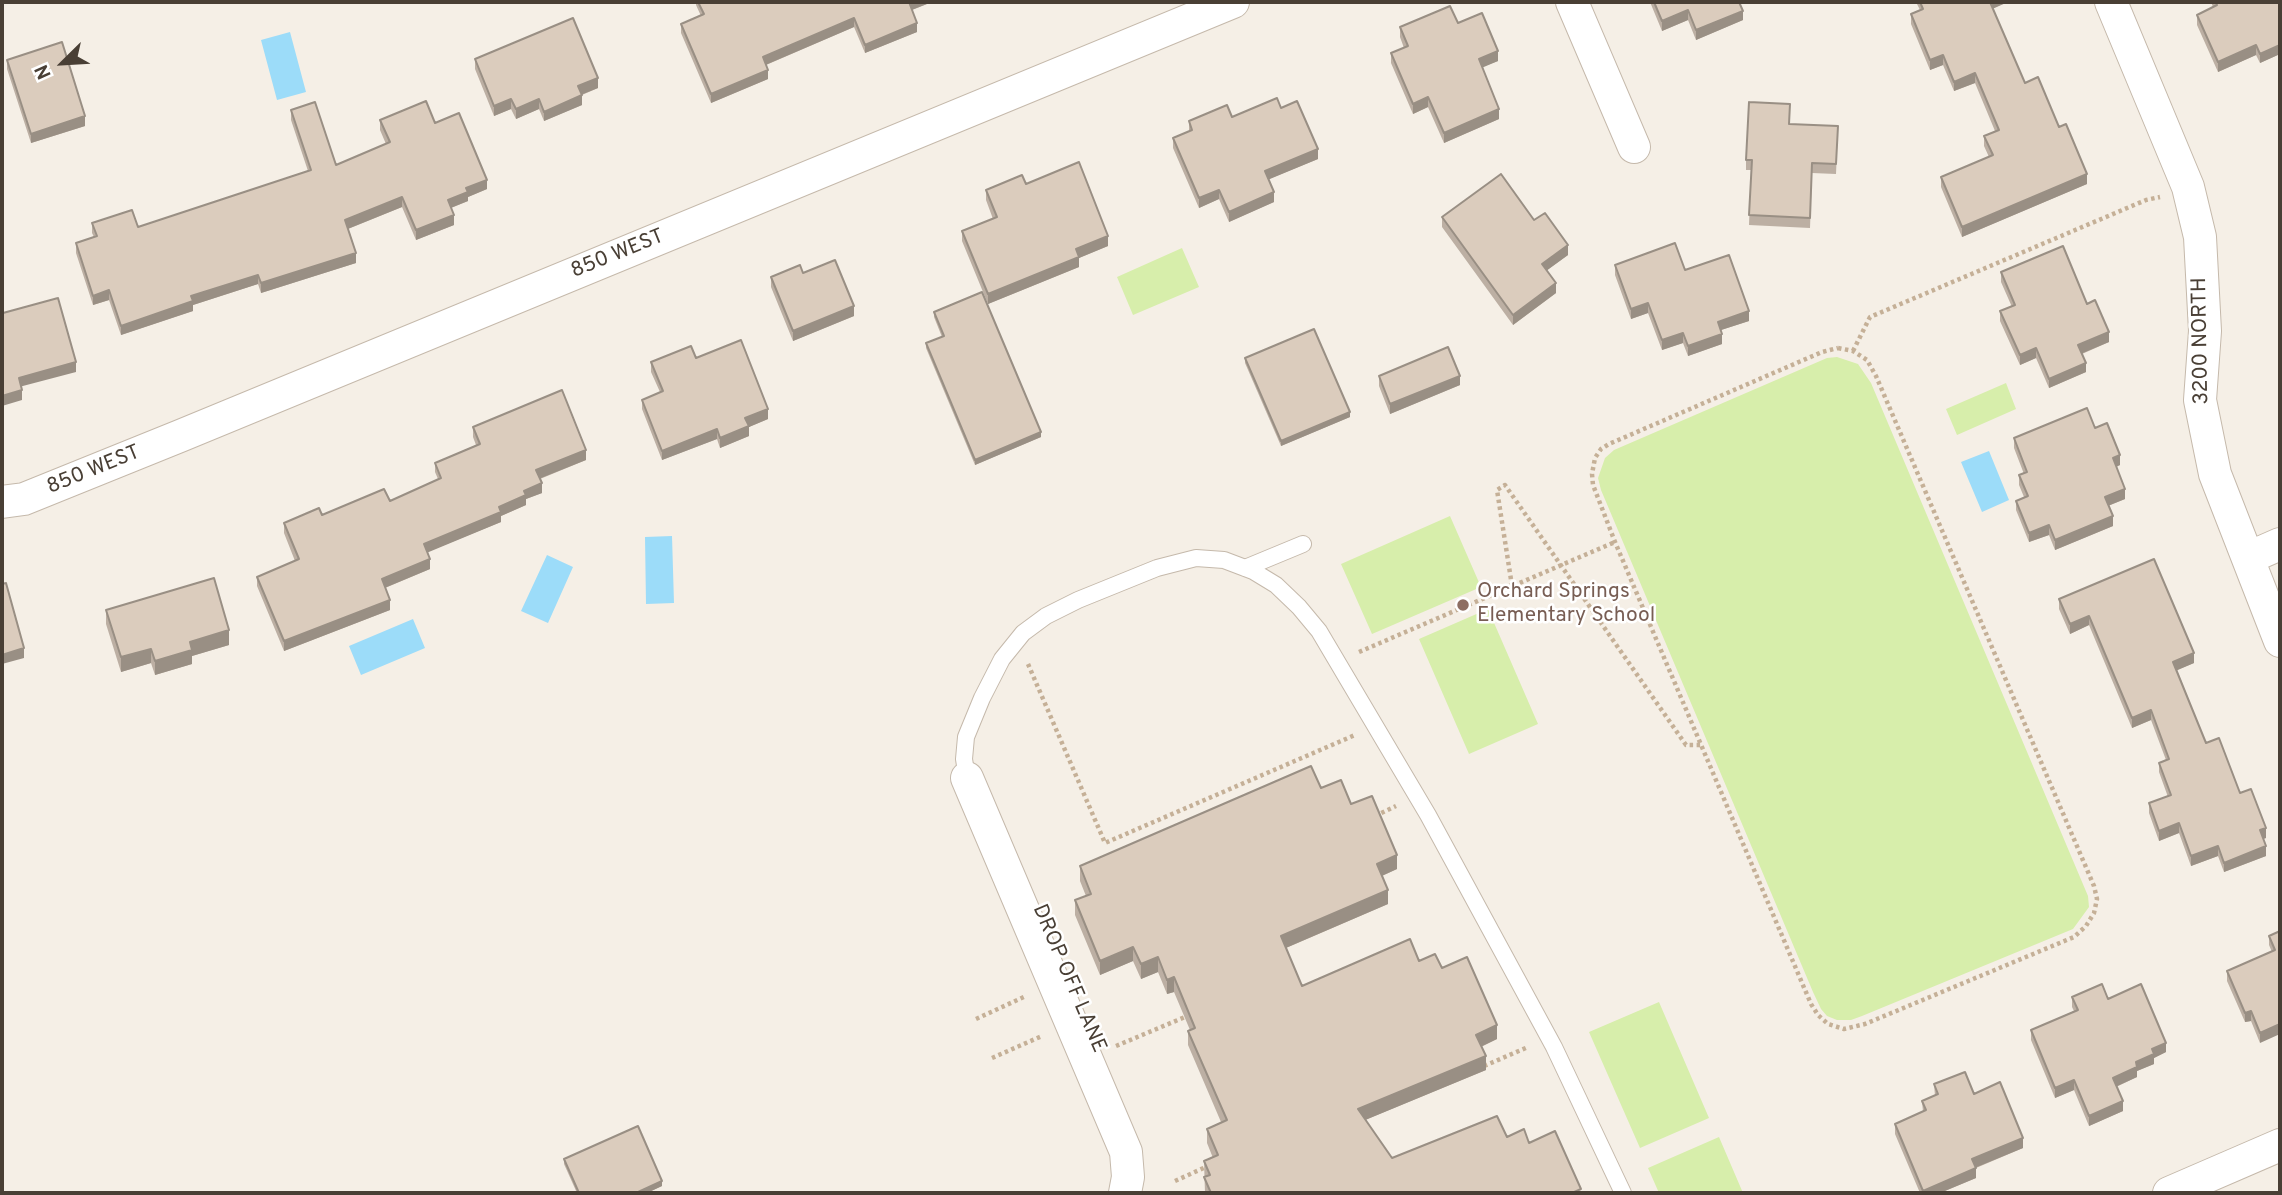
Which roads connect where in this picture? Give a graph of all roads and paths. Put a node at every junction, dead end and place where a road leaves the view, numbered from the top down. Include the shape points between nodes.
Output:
1 (1233, 2) edge
2 (1572, 2) edge
3 (2111, 2) edge
4 (1634, 147) dead end
5 (2161, 197) dead end
6 (1853, 351) junction
7 (2, 502) edge
8 (1615, 541) junction
9 (1303, 544) dead end
10 (2280, 544) edge
11 (2248, 558) junction
12 (1562, 565) junction
13 (1245, 568) junction
14 (1512, 586) junction
15 (2280, 641) edge
16 (1353, 655) dead end
17 (1027, 661) dead end
18 (1356, 735) dead end
19 (1702, 745) junction
20 (967, 778) junction
21 (1399, 805) dead end
22 (1182, 810) junction
23 (1374, 816) edge
24 (1186, 819) edge
25 (1027, 996) dead end
26 (1185, 1017) edge
27 (976, 1019) dead end
28 (1043, 1036) dead end
29 (1116, 1045) dead end
30 (1528, 1047) dead end
31 (992, 1058) dead end
32 (1484, 1066) edge
33 (2280, 1145) edge
34 (1215, 1163) edge
35 (1175, 1181) dead end
36 (1125, 1193) edge
37 (1140, 1193) edge
38 (1623, 1193) edge
39 (2169, 1193) edge

1 - 7 street, 850 WEST via 24,499
2 - 4 street
3 - 11 street, 3200 NORTH via 2188,187 2200,237 2205,331 2200,400 2215,474
5 - 6 path via 1870,317
6 - 8 path via 1822,352 1601,449 1595,458 1592,485
6 - 19 path via 1867,360 1881,388 2094,886 2094,913 2074,937 1865,1024 1844,1029 1828,1024 1811,1004
8 - 12 path
8 - 19 path
9 - 13 lane
10 - 11 street
11 - 15 street, 3200 NORTH
12 - 14 path
12 - 14 path via 1505,485 1497,490
12 - 19 path via 1686,746
13 - 20 lane via 1224,559 1196,558 1157,568 1078,600 1023,633 1002,659 966,737
13 - 38 lane via 1276,585 1319,631 1429,815 1509,961
14 - 16 path
17 - 22 path via 1105,843
18 - 22 path
20 - 36 street via 1126,1152
20 - 37 lane, DROP OFF LANE via 988,791 1139,1144
21 - 23 path
22 - 24 path
25 - 27 path
26 - 29 path
28 - 31 path
30 - 32 path
33 - 39 street
34 - 35 path

